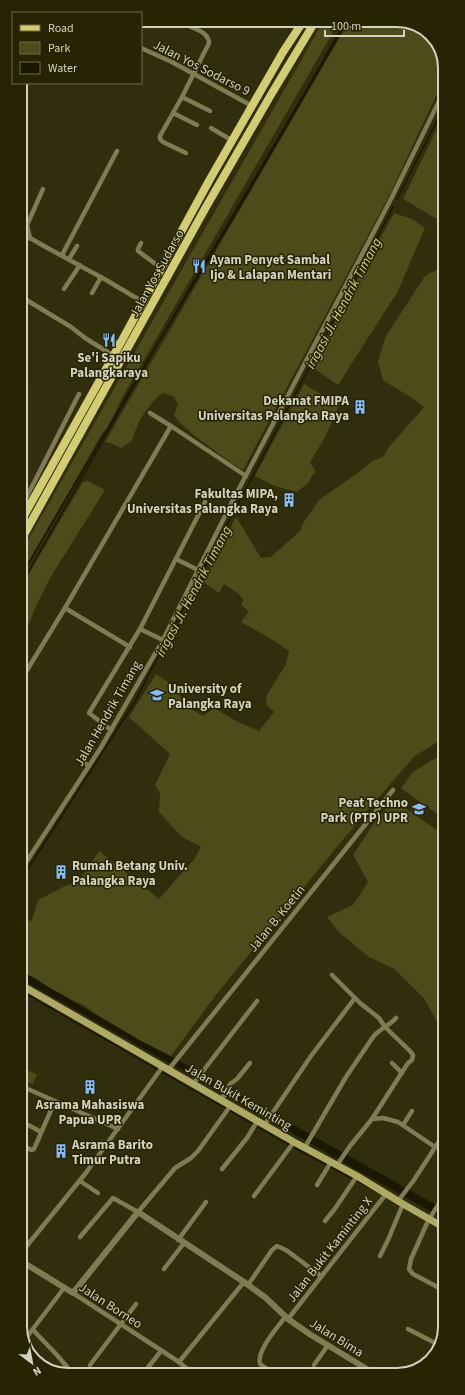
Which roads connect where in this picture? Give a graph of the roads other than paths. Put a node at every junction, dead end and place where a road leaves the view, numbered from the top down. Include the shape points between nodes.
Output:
1 (191, 27) dead end
2 (299, 27) edge
3 (312, 27) edge
4 (142, 48) edge
5 (193, 74) junction
6 (182, 97) junction
7 (438, 105) edge
8 (252, 106) junction
9 (210, 111) dead end
10 (173, 113) junction
11 (198, 125) dead end
12 (211, 128) dead end
13 (233, 141) junction
14 (117, 151) dead end
15 (186, 153) dead end
16 (43, 189) dead end
17 (198, 202) junction
18 (206, 207) junction
19 (30, 238) junction
20 (27, 239) edge
21 (141, 243) dead end
22 (77, 246) dead end
23 (62, 256) junction
24 (69, 259) junction
25 (80, 265) junction
26 (161, 268) junction
27 (101, 277) junction
28 (64, 289) dead end
29 (92, 292) dead end
30 (27, 300) edge
31 (143, 302) junction
32 (111, 340) dead end
33 (120, 344) junction
34 (114, 356) junction
35 (79, 394) dead end
36 (150, 413) dead end
37 (171, 426) junction
38 (56, 458) junction
39 (64, 462) junction
40 (246, 476) junction
41 (27, 496) edge
42 (205, 502) dead end
43 (27, 510) edge
44 (27, 529) edge
45 (176, 559) junction
46 (198, 570) junction
47 (65, 608) junction
48 (140, 629) junction
49 (163, 640) junction
50 (130, 647) junction
51 (27, 670) edge
52 (111, 730) junction
53 (82, 761) dead end
54 (89, 766) junction
55 (393, 790) dead end
56 (27, 861) edge
57 (332, 974) dead end
58 (27, 988) edge
59 (355, 998) junction
60 (257, 1001) dead end
61 (396, 1018) dead end
62 (385, 1027) junction
63 (250, 1064) dead end
64 (392, 1064) dead end
65 (168, 1067) junction
66 (402, 1073) junction
67 (194, 1081) junction
68 (27, 1089) edge
69 (222, 1097) junction
70 (55, 1101) junction
71 (231, 1105) junction
72 (412, 1112) dead end
73 (372, 1119) junction
74 (264, 1121) junction
75 (27, 1125) edge
76 (403, 1125) junction
77 (118, 1129) junction
78 (41, 1132) junction
79 (294, 1142) junction
80 (438, 1142) edge
81 (306, 1144) junction
82 (435, 1147) junction
83 (27, 1148) edge
84 (336, 1163) junction
85 (222, 1169) dead end
86 (357, 1176) junction
87 (80, 1181) junction
88 (317, 1185) dead end
89 (98, 1193) dead end
90 (386, 1194) junction
91 (254, 1196) dead end
92 (401, 1201) junction
93 (206, 1202) dead end
94 (438, 1204) edge
95 (138, 1212) junction
96 (430, 1216) junction
97 (325, 1221) dead end
98 (438, 1222) edge
99 (80, 1237) dead end
100 (181, 1242) junction
101 (27, 1247) edge
102 (380, 1256) dead end
103 (27, 1264) edge
104 (164, 1268) dead end
105 (321, 1276) junction
106 (246, 1283) junction
107 (438, 1287) edge
108 (64, 1288) junction
109 (73, 1293) junction
110 (136, 1304) dead end
111 (287, 1317) junction
112 (121, 1325) junction
113 (408, 1329) dead end
114 (33, 1330) junction
115 (28, 1336) edge
116 (435, 1343) edge
117 (328, 1345) junction
118 (161, 1351) junction
119 (179, 1362) junction
120 (90, 1365) dead end
121 (314, 1365) dead end
122 (68, 1368) edge
123 (147, 1368) edge
124 (186, 1368) edge
125 (266, 1368) edge
126 (365, 1368) edge

1 - 5 street via 205,35 209,42
2 - 8 main road, Jalan Yos Sudarso
3 - 18 main road, Jalan Yos Sudarso
4 - 5 street, Jalan Yos Sodarso 9
5 - 6 street
5 - 8 street, Jalan Yos Sodarso 9
6 - 9 street
6 - 10 street
7 - 40 street, Jalan Hendrik Timang
8 - 13 main road, Jalan Yos Sudarso
10 - 11 street
10 - 15 street via 160,139
12 - 13 street
13 - 17 main road, Jalan Yos Sudarso
14 - 23 street
16 - 19 street via 27,225
17 - 18 main road
17 - 26 main road, Jalan Yos Sudarso
18 - 39 main road, Jalan Yos Sudarso
19 - 20 street
19 - 23 street
21 - 26 street via 138,251
22 - 24 street
23 - 24 street
24 - 25 street
25 - 27 street
25 - 28 street
26 - 31 main road, Jalan Yos Sudarso
27 - 29 street
27 - 31 street
30 - 34 street via 71,326
31 - 33 main road, Jalan Yos Sudarso
32 - 33 street
33 - 34 main road, Jalan Yos Sudarso
34 - 38 main road, Jalan Yos Sudarso
35 - 41 street
36 - 37 street
37 - 40 street
37 - 47 street
38 - 39 main road
38 - 43 main road, Jalan Yos Sudarso
39 - 44 main road, Jalan Yos Sudarso
40 - 46 street, Jalan Hendrik Timang
42 - 45 street
45 - 46 street
45 - 48 street
46 - 49 street, Jalan Hendrik Timang
47 - 50 street
47 - 51 street
48 - 49 street
48 - 50 street
49 - 52 street, Jalan Hendrik Timang
50 - 52 street via 89,713
52 - 54 street, Jalan Hendrik Timang
53 - 54 street
54 - 56 street, Jalan Hendrik Timang
55 - 65 street, Jalan B. Koetin
57 - 59 street
58 - 65 main road, Jalan Bukit Keminting
59 - 62 street via 379,1018
59 - 74 street via 311,1056 272,1114
60 - 67 street
61 - 62 street
62 - 66 street via 413,1055
62 - 81 street via 373,1037
63 - 69 street via 230,1084
64 - 66 street
65 - 67 main road, Jalan Bukit Keminting
65 - 77 street
66 - 73 street
67 - 69 main road, Jalan Bukit Keminting
68 - 70 street
69 - 71 main road, Jalan Bukit Keminting
70 - 77 street
70 - 78 street
71 - 74 main road, Jalan Bukit Keminting
71 - 95 street via 192,1158 175,1168
72 - 76 street
73 - 76 street via 391,1119
73 - 84 street
74 - 79 main road, Jalan Bukit Keminting
74 - 85 street
75 - 78 street
76 - 82 street
77 - 87 street
78 - 83 street via 34,1149
79 - 81 main road, Jalan Bukit Keminting
79 - 91 street
80 - 82 street
81 - 84 main road, Jalan Bukit Keminting
82 - 92 street
84 - 86 main road, Jalan Bukit Keminting
84 - 88 street
86 - 90 main road, Jalan Bukit Keminting
86 - 97 street
87 - 89 street
87 - 101 street
90 - 92 main road, Jalan Bukit Keminting
90 - 105 street, Jalan Bukit Kaminting X
92 - 96 main road, Jalan Bukit Keminting
92 - 102 street
93 - 100 street
94 - 96 street
95 - 99 street via 113,1198
95 - 100 street, Jalan Bima
95 - 109 street
96 - 98 main road, Jalan Bukit Keminting
96 - 107 street via 409,1268 413,1274
100 - 104 street
100 - 106 street, Jalan Bima
103 - 108 street, Jalan Borneo
105 - 106 street via 277,1246
105 - 111 street, Jalan Bukit Kaminting X
106 - 111 street, Jalan Bima
106 - 119 street
108 - 109 street, Jalan Borneo
108 - 114 street
109 - 112 street, Jalan Borneo
110 - 112 street
111 - 117 street, Jalan Bima
111 - 125 street, Jalan Bukit Kaminting X via 269,1339 260,1356 260,1364
112 - 118 street, Jalan Borneo
112 - 120 street
113 - 116 street
114 - 115 street
114 - 122 street
117 - 121 street
117 - 126 street, Jalan Bima
118 - 119 street, Jalan Borneo
118 - 123 street
119 - 124 street, Jalan Borneo

